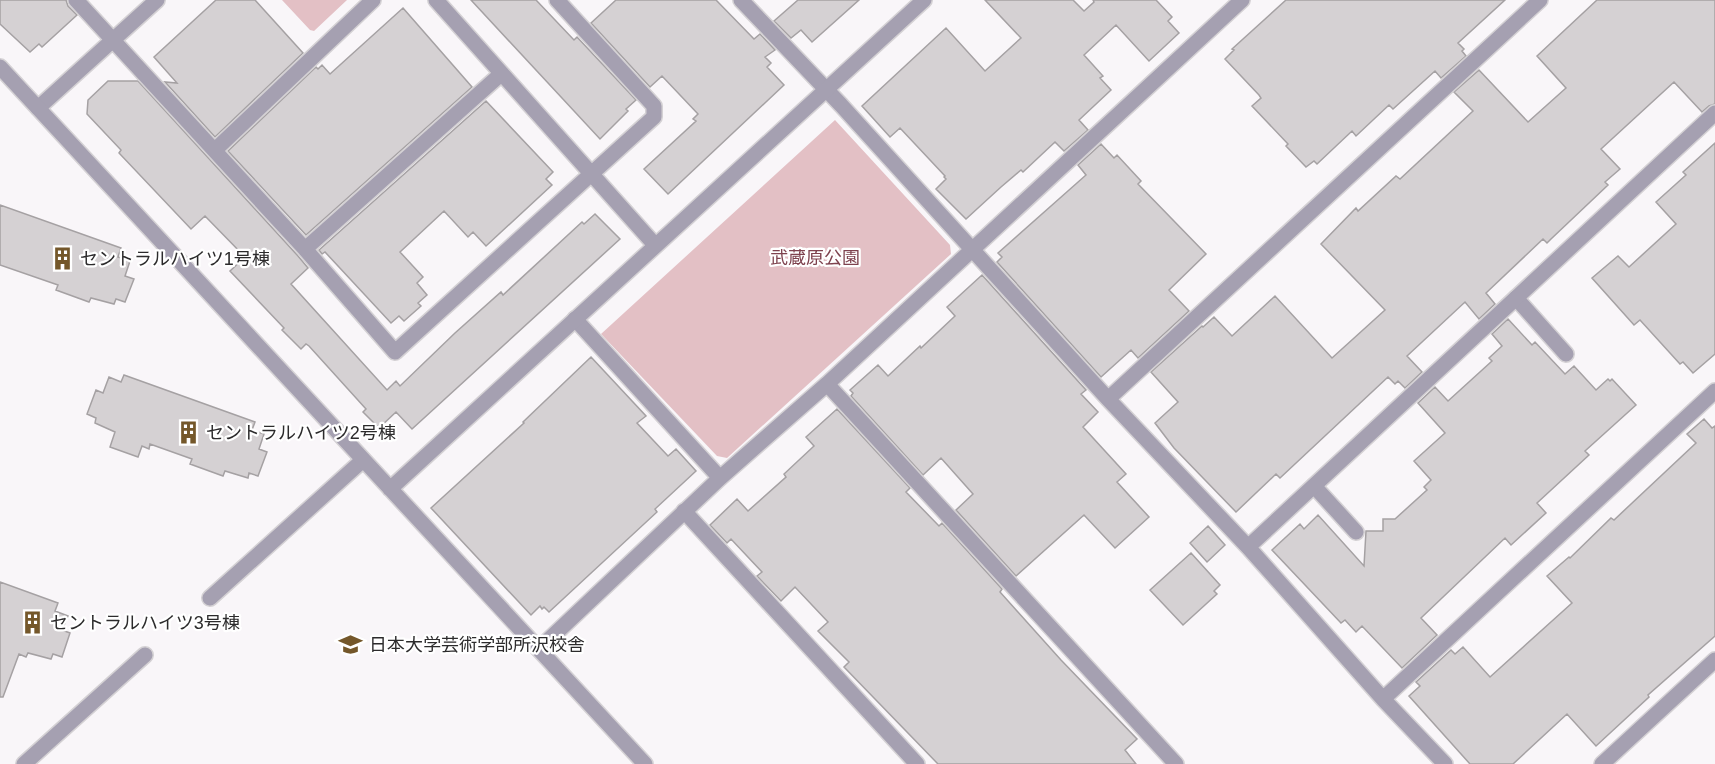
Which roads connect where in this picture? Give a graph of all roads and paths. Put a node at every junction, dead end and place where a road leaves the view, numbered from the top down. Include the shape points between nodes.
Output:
1 (76, 0) edge
2 (157, 0) edge
3 (374, 0) edge
4 (436, 0) edge
5 (557, 0) edge
6 (741, 0) edge
7 (924, 0) edge
8 (1242, 0) edge
9 (1540, 0) edge
10 (113, 41) junction
11 (0, 67) edge
12 (501, 74) junction
13 (827, 90) junction
14 (38, 108) junction
15 (1715, 113) edge
16 (214, 150) junction
17 (591, 173) junction
18 (655, 245) junction
19 (305, 249) junction
20 (972, 250) junction
21 (1516, 298) junction
22 (575, 319) junction
23 (1566, 354) dead end
24 (827, 384) junction
25 (1715, 391) edge
26 (1108, 399) junction
27 (363, 460) junction
28 (720, 478) junction
29 (1314, 486) junction
30 (390, 489) junction
31 (684, 511) junction
32 (1356, 532) dead end
33 (1248, 548) junction
34 (210, 598) dead end
35 (539, 649) junction
36 (145, 655) dead end
37 (1715, 660) edge
38 (1383, 699) junction
39 (24, 764) edge
40 (645, 764) edge
41 (916, 764) edge
42 (1176, 764) edge
43 (1445, 764) edge
44 (1602, 764) edge

1 - 10 street
2 - 10 street
3 - 16 street
4 - 12 street
5 - 17 street via 654,106 654,117
6 - 13 street
7 - 13 street
8 - 20 street
9 - 26 street
10 - 14 street
10 - 16 street
11 - 14 street
12 - 17 street
12 - 19 street
13 - 18 street
13 - 20 street
14 - 27 street
15 - 21 street
16 - 19 street
17 - 18 street
17 - 19 street via 395,352
18 - 22 street
20 - 24 street
20 - 26 street
21 - 23 street
21 - 29 street
22 - 28 street
22 - 30 street
24 - 28 street
24 - 42 street
25 - 38 street
26 - 33 street
27 - 30 street
27 - 34 street
28 - 31 street
29 - 32 street
29 - 33 street
30 - 35 street
31 - 35 street
31 - 41 street
33 - 38 street
35 - 40 street
36 - 39 street
37 - 44 street
38 - 43 street

